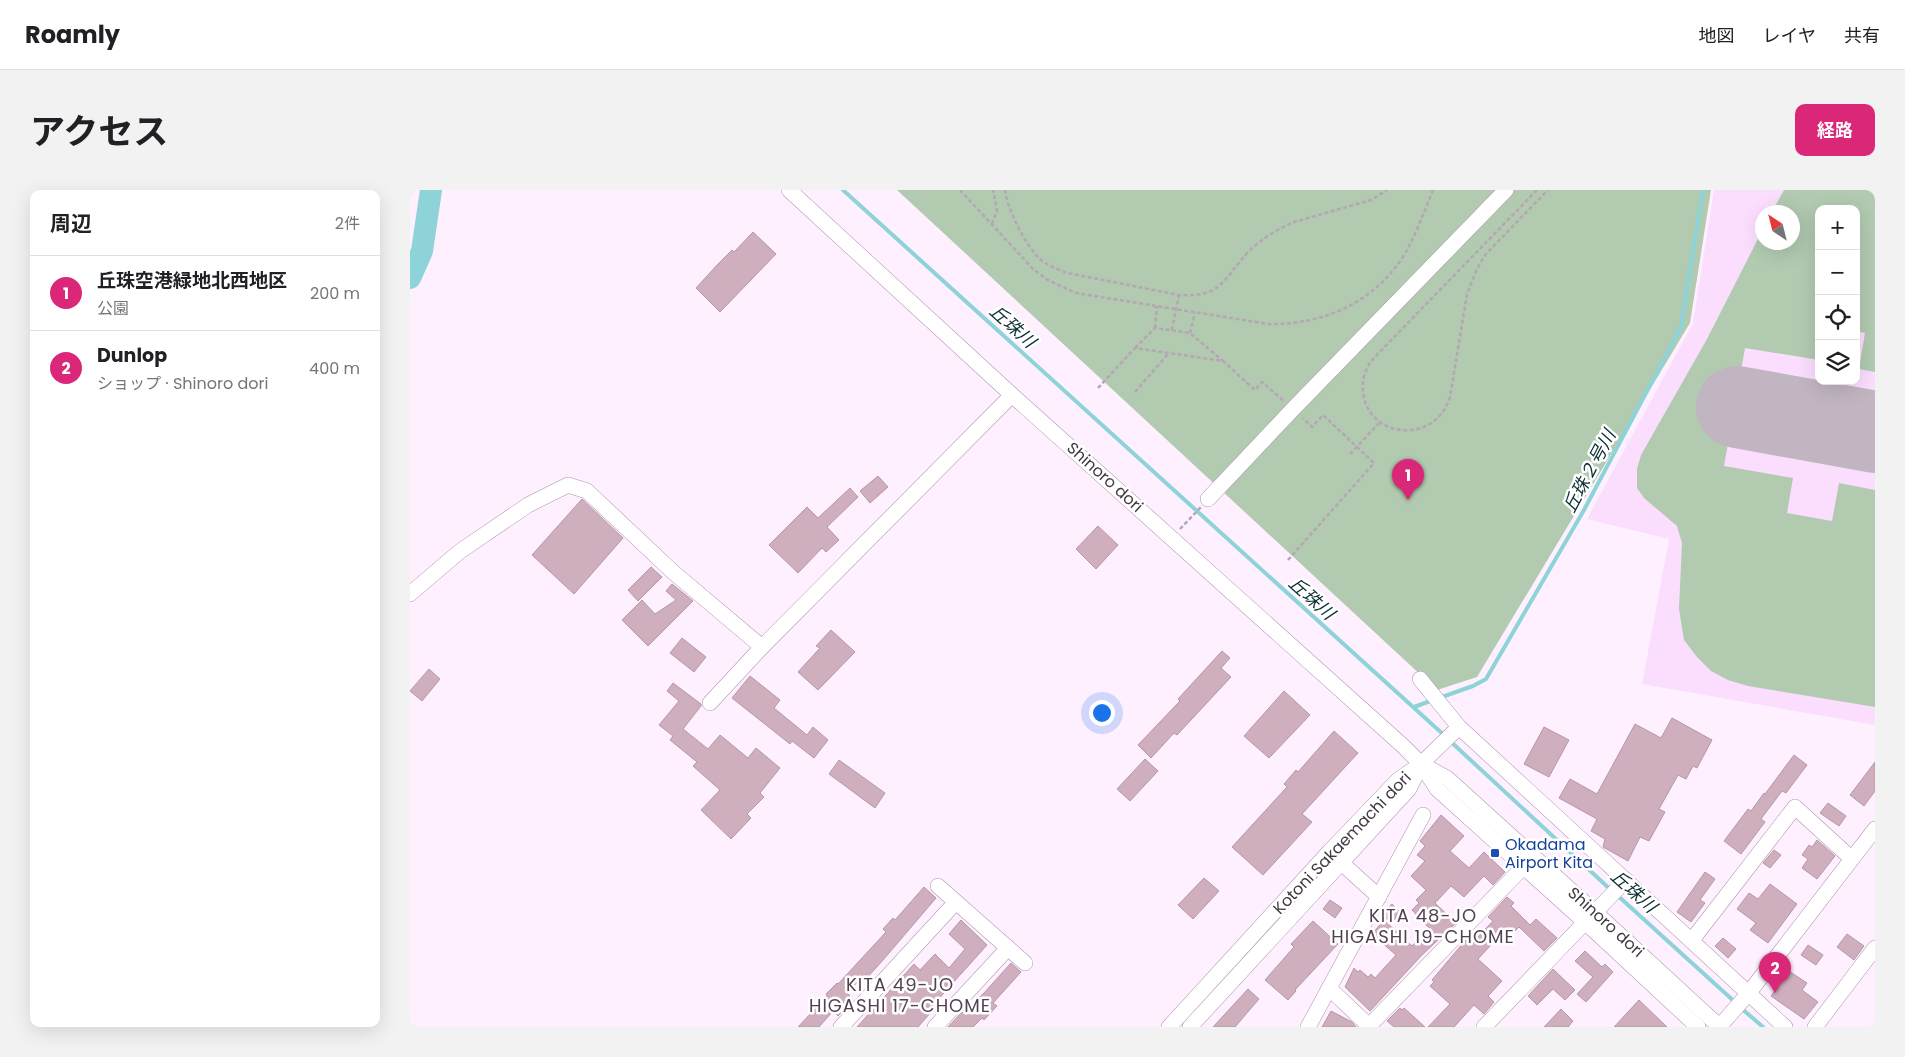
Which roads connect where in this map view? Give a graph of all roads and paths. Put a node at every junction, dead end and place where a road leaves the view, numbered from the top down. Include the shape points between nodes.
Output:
1 (789, 190) edge
2 (960, 190) edge
3 (993, 190) edge
4 (1004, 190) edge
5 (1387, 190) edge
6 (1433, 190) edge
7 (1506, 190) edge
8 (1537, 190) edge
9 (1548, 190) edge
10 (992, 224) junction
11 (1179, 295) junction
12 (1157, 306) junction
13 (1177, 309) junction
14 (1195, 312) junction
15 (1155, 328) junction
16 (1172, 330) junction
17 (1190, 333) junction
18 (1135, 348) dead end
19 (1168, 353) dead end
20 (1223, 361) dead end
21 (1135, 392) dead end
22 (1012, 394) junction
23 (1380, 422) junction
24 (1350, 454) dead end
25 (1208, 499) dead end
26 (410, 594) edge
27 (762, 648) junction
28 (1424, 685) dead end
29 (710, 703) dead end
30 (1457, 729) junction
31 (1421, 764) junction
32 (1423, 815) dead end
33 (1875, 829) edge
34 (1329, 852) junction
35 (1852, 859) junction
36 (1529, 862) junction
37 (1341, 863) junction
38 (938, 886) dead end
39 (1619, 887) junction
40 (1379, 897) junction
41 (955, 903) junction
42 (1591, 918) junction
43 (1692, 940) junction
44 (1008, 948) junction
45 (1875, 948) edge
46 (1025, 963) dead end
47 (1329, 988) junction
48 (1746, 996) junction
49 (841, 1027) edge
50 (935, 1027) edge
51 (1169, 1027) edge
52 (1190, 1027) edge
53 (1308, 1027) edge
54 (1370, 1027) edge
55 (1484, 1027) edge
56 (1698, 1027) edge
57 (1720, 1027) edge
58 (1785, 1027) edge
59 (1815, 1027) edge

1 - 22 street, Shinoro dori
2 - 10 path
3 - 10 path via 997,210
4 - 11 path via 1025,239 1040,259 1053,268
5 - 11 path via 1371,200 1286,226 1254,246 1211,292
6 - 14 path via 1406,250 1393,268 1379,285 1343,310 1291,324 1268,324
7 - 25 street
8 - 23 path via 1370,362 1363,390 1368,406
9 - 23 path via 1485,255 1476,269 1467,294 1447,407 1430,425 1409,432
10 - 12 path via 1032,269 1062,288
11 - 13 path
12 - 13 path
12 - 15 path
13 - 14 path
13 - 16 path
14 - 17 path
15 - 16 path
15 - 18 path
16 - 17 path
17 - 20 path
19 - 21 path
22 - 27 street
22 - 31 street, Shinoro dori
23 - 24 path
26 - 27 street via 467,547 528,505 568,485 587,492
27 - 29 street
28 - 30 street
30 - 31 street
30 - 39 street
31 - 34 street, Kotoni Sakaemachi dori via 1398,780
31 - 36 street, Shinoro dori via 1447,778
31 - 37 street, Kotoni Sakaemachi dori via 1409,788
32 - 40 street
33 - 35 street
34 - 37 street
34 - 51 street, Kotoni Sakaemachi dori
35 - 43 street via 1796,807
35 - 48 street
36 - 42 street, Shinoro dori
36 - 54 street
37 - 40 street
37 - 52 street, Kotoni Sakaemachi dori
38 - 41 street
39 - 42 street
39 - 43 street
40 - 47 street
41 - 44 street
41 - 49 street
42 - 55 street
42 - 56 street, Shinoro dori
42 - 57 street, Shinoro dori
43 - 48 street
44 - 46 street
44 - 50 street
45 - 59 street
47 - 53 street
47 - 54 street
48 - 57 street
48 - 58 street

